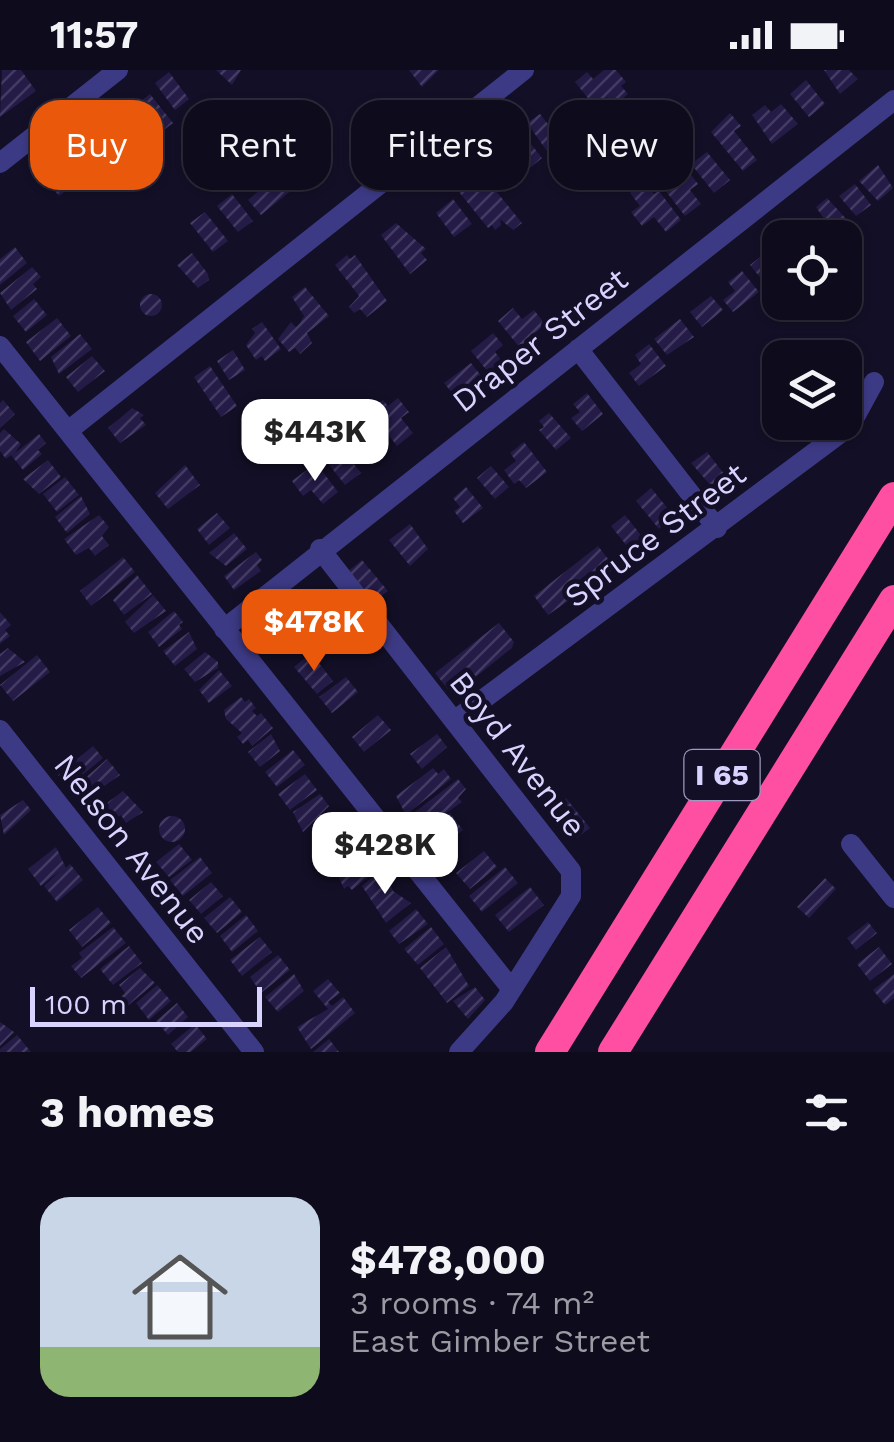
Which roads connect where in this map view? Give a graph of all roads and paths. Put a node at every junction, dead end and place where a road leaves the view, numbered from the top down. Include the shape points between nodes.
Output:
1 (118, 70) edge
2 (524, 70) edge
3 (894, 100) edge
4 (0, 163) edge
5 (0, 346) edge
6 (578, 349) junction
7 (874, 382) dead end
8 (68, 431) junction
9 (894, 498) edge
10 (717, 528) junction
11 (320, 549) junction
12 (894, 600) edge
13 (224, 628) junction
14 (454, 721) junction
15 (0, 730) edge
16 (850, 844) dead end
17 (894, 898) edge
18 (510, 987) junction
19 (254, 1052) edge
20 (460, 1052) edge
21 (550, 1052) edge
22 (613, 1052) edge

1 - 4 street
2 - 8 street
3 - 6 street, Draper Street
5 - 8 street
6 - 10 street
6 - 11 street, Draper Street
7 - 10 street, Spruce Street via 850,426
8 - 13 street
9 - 21 highway, I 65
10 - 14 street, Spruce Street
11 - 13 street, Draper Street
11 - 14 street, Boyd Avenue
12 - 22 highway, I 65
13 - 18 street
14 - 18 street, Boyd Avenue via 571,870 571,896
15 - 19 street, Nelson Avenue
16 - 17 street
18 - 20 street, Boyd Avenue

